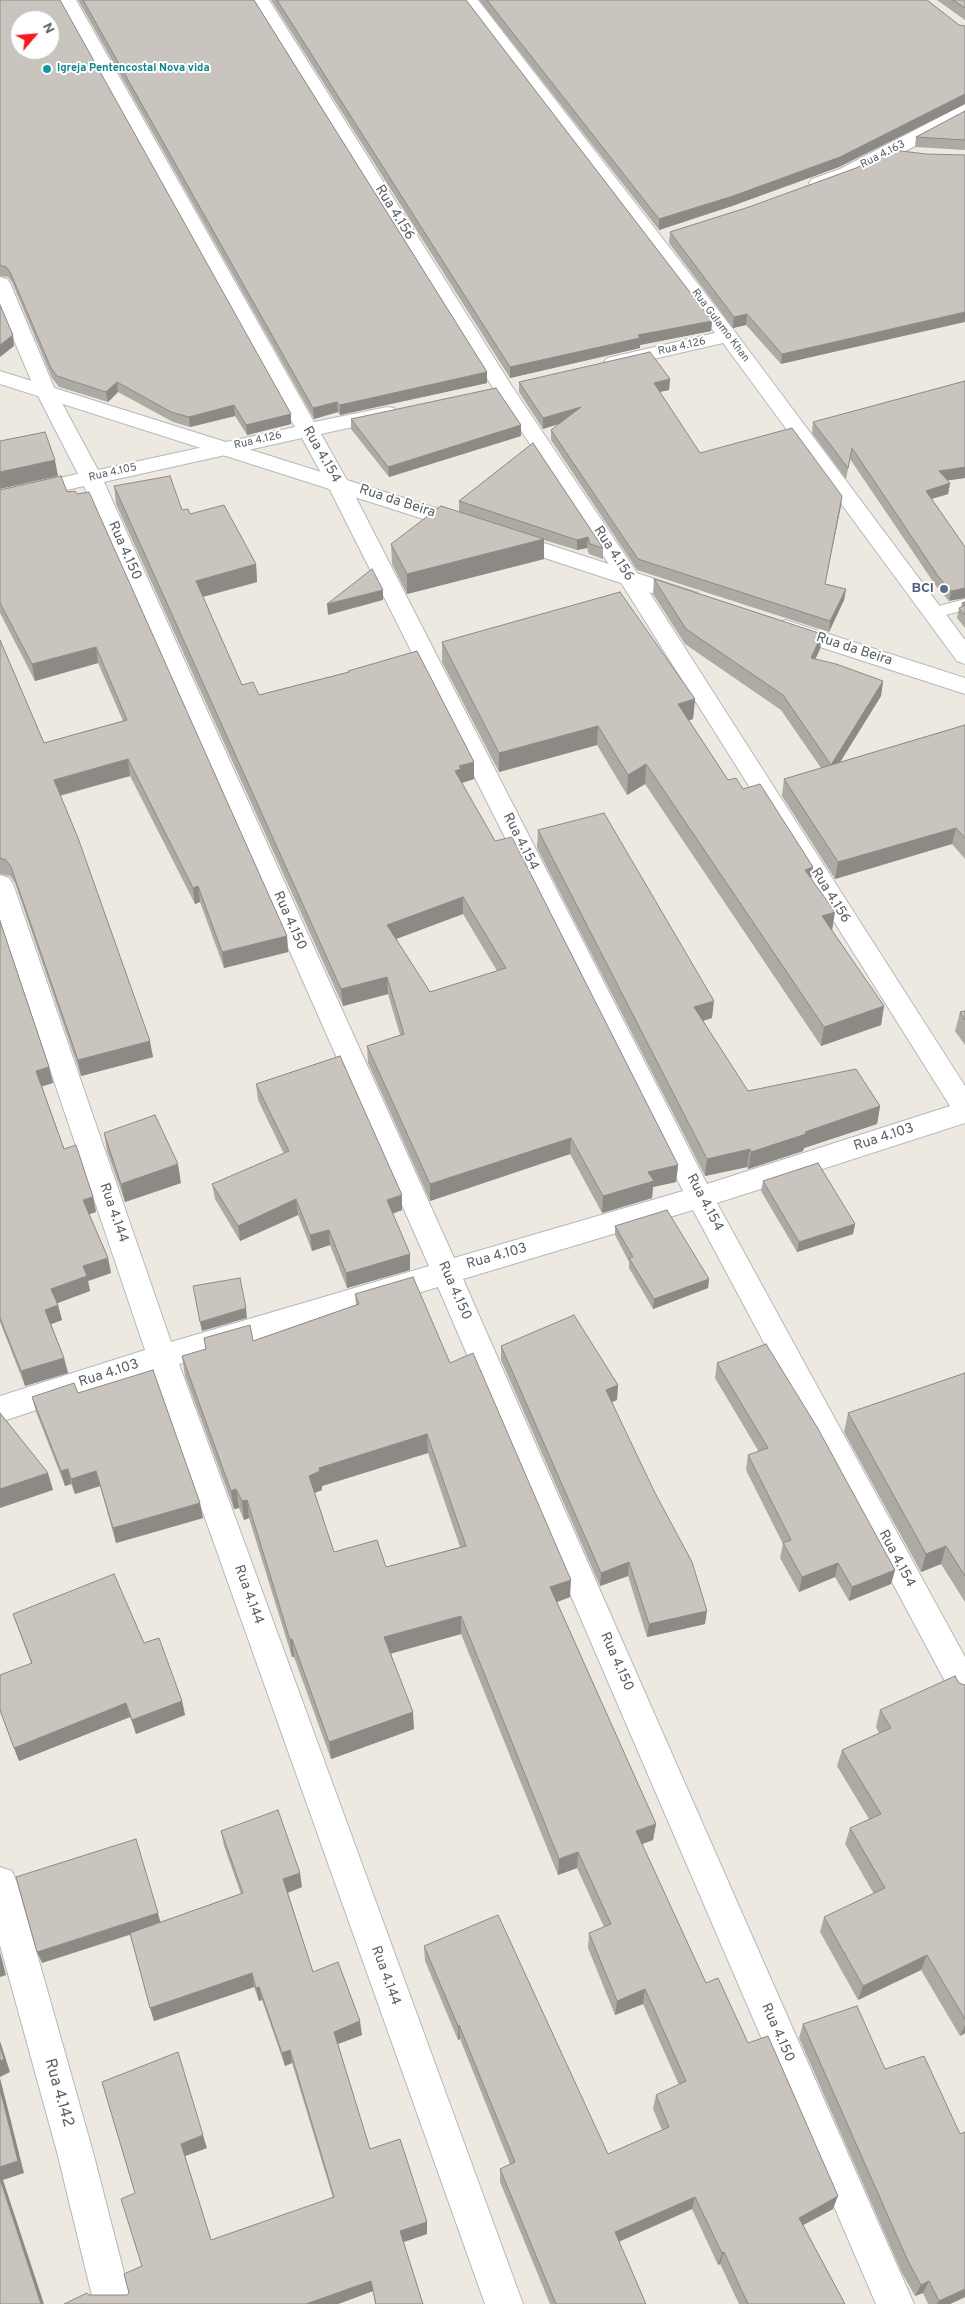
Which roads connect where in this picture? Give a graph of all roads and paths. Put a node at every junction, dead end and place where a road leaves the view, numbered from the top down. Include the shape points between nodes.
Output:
1 (67, 0) edge
2 (260, 0) edge
3 (469, 0) edge
4 (965, 110) edge
5 (886, 152) junction
6 (917, 156) edge
7 (802, 189) edge
8 (0, 283) edge
9 (728, 336) junction
10 (597, 366) edge
11 (0, 377) edge
12 (46, 392) junction
13 (409, 408) edge
14 (306, 430) junction
15 (226, 448) junction
16 (91, 478) junction
17 (337, 482) junction
18 (0, 498) edge
19 (629, 578) junction
20 (965, 604) edge
21 (713, 605) edge
22 (934, 613) junction
23 (769, 623) edge
24 (965, 656) edge
25 (965, 686) edge
26 (0, 884) edge
27 (965, 1108) edge
28 (965, 1112) edge
29 (700, 1198) junction
30 (446, 1272) junction
31 (162, 1357) junction
32 (0, 1409) edge
33 (965, 1688) edge
34 (0, 1883) edge
35 (113, 2304) edge
36 (504, 2304) edge
37 (895, 2304) edge

1 - 14 street, Rua 4.154
2 - 19 street, Rua 4.156 via 503,388
3 - 9 street, Rua Gulamo Khan via 663,237
4 - 5 street, Rua 4.163
5 - 6 street
5 - 7 street, Rua 4.163 via 847,173
8 - 12 street, Rua 4.150
9 - 10 street, Rua 4.126
9 - 22 street, Rua Gulamo Khan
11 - 12 street, Rua da Beira
12 - 15 street, Rua da Beira
12 - 16 street, Rua 4.150
13 - 14 street, Rua 4.126
14 - 15 street, Rua 4.126
14 - 17 street, Rua 4.154
15 - 16 street, Rua 4.105
15 - 17 street, Rua da Beira
16 - 18 street, Rua 4.105
16 - 30 street, Rua 4.150
17 - 19 street, Rua da Beira
17 - 29 street, Rua 4.154
19 - 21 street, Rua da Beira
19 - 27 street, Rua 4.156
20 - 22 lane
22 - 24 street, Rua Gulamo Khan
23 - 25 street, Rua da Beira
26 - 31 street, Rua 4.144
28 - 29 street, Rua 4.103
29 - 30 street, Rua 4.103
29 - 33 street, Rua 4.154
30 - 31 street, Rua 4.103
30 - 37 street, Rua 4.150
31 - 32 street, Rua 4.103
31 - 36 street, Rua 4.144
34 - 35 street, Rua 4.142

